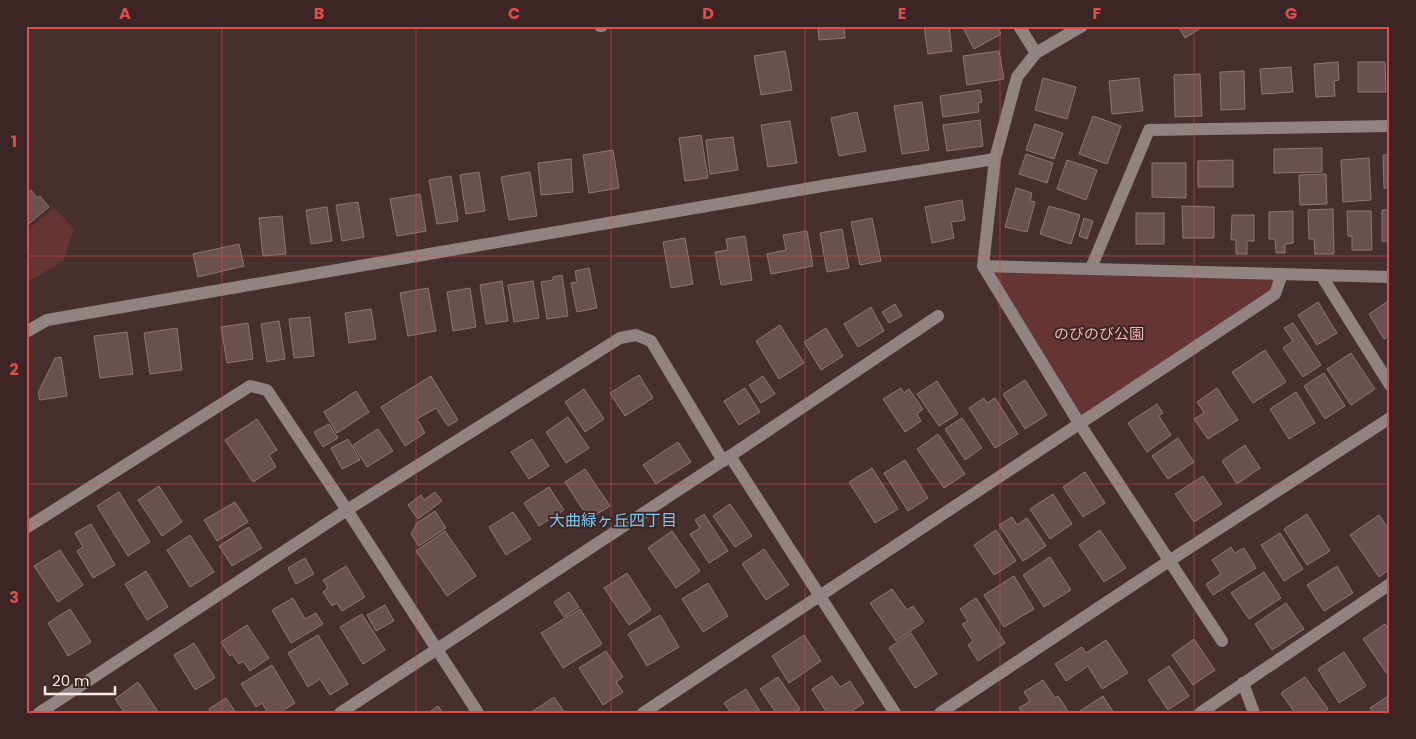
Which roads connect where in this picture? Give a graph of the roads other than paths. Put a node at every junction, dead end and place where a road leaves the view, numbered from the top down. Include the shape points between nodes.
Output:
1 (1019, 26) edge
2 (1082, 26) edge
3 (1036, 53) junction
4 (1390, 126) edge
5 (995, 159) junction
6 (983, 266) junction
7 (1091, 268) junction
8 (1282, 274) junction
9 (1321, 276) junction
10 (1390, 277) edge
11 (938, 316) dead end
12 (26, 332) edge
13 (1390, 385) edge
14 (1390, 418) edge
15 (1079, 424) junction
16 (726, 458) junction
17 (347, 510) junction
18 (26, 528) edge
19 (1170, 560) junction
20 (1390, 584) edge
21 (819, 596) junction
22 (1222, 640) dead end
23 (436, 649) junction
24 (1243, 683) junction
25 (39, 713) edge
26 (340, 713) edge
27 (478, 713) edge
28 (644, 713) edge
29 (895, 713) edge
30 (940, 713) edge
31 (1200, 713) edge
32 (1254, 713) edge

1 - 3 street
2 - 3 street
3 - 5 street via 1017,77
4 - 7 street via 1149,130
5 - 6 street
5 - 12 street via 47,320
6 - 7 street
6 - 15 street
7 - 8 street
8 - 9 street
8 - 15 street via 1275,294
9 - 10 street
9 - 13 street
11 - 16 street
14 - 19 street
15 - 19 street
15 - 21 street
16 - 17 street via 651,341 636,335 620,338
16 - 21 street
16 - 23 street
17 - 18 street via 267,390 250,386
17 - 23 street
17 - 25 street
19 - 22 street
19 - 30 street
20 - 24 street
21 - 28 street
21 - 29 street
23 - 26 street
23 - 27 street
24 - 31 street
24 - 32 street

